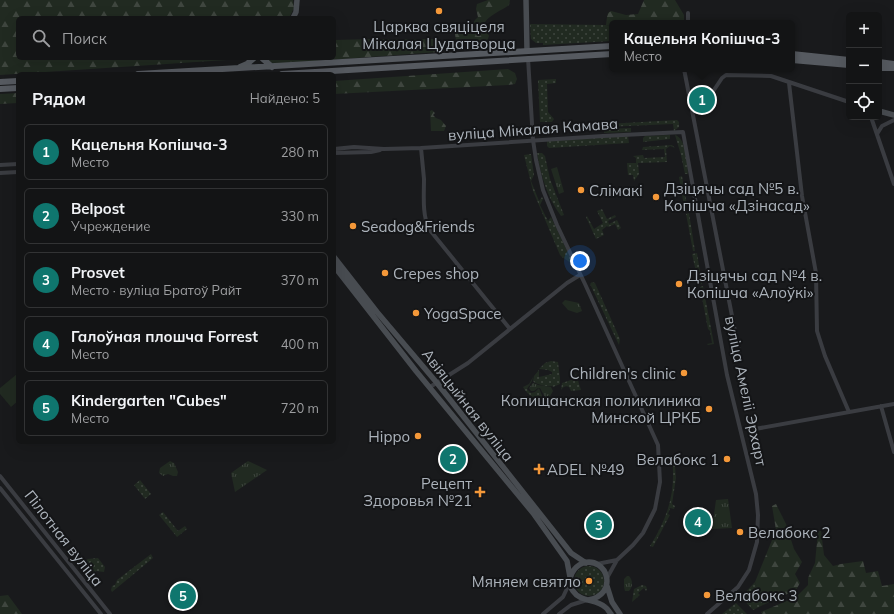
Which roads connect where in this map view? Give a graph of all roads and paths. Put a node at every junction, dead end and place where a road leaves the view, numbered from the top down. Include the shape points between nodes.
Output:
1 (297, 0) edge
2 (526, 0) edge
3 (688, 13) dead end
4 (294, 16) edge
5 (688, 20) edge
6 (609, 46) edge
7 (527, 50) junction
8 (609, 54) edge
9 (795, 54) edge
10 (528, 58) junction
11 (251, 60) edge
12 (264, 60) edge
13 (795, 60) edge
14 (846, 60) edge
15 (882, 62) edge
16 (894, 64) edge
17 (846, 65) edge
18 (284, 66) junction
19 (272, 67) junction
20 (236, 68) junction
21 (882, 68) edge
22 (894, 68) edge
23 (171, 72) edge
24 (282, 72) edge
25 (287, 72) edge
26 (318, 72) edge
27 (685, 72) edge
28 (16, 81) edge
29 (0, 82) edge
30 (789, 83) junction
31 (16, 88) edge
32 (0, 89) edge
33 (714, 90) dead end
34 (846, 101) edge
35 (882, 112) edge
36 (894, 115) edge
37 (873, 120) edge
38 (894, 120) edge
39 (683, 132) joint
40 (877, 134) junction
41 (533, 140) junction
42 (421, 148) junction
43 (336, 149) edge
44 (384, 149) junction
45 (336, 153) edge
46 (16, 164) edge
47 (0, 165) edge
48 (16, 172) edge
49 (0, 173) edge
50 (894, 184) edge
51 (336, 260) edge
52 (336, 269) edge
53 (580, 275) junction
54 (510, 329) junction
55 (738, 352) dead end
56 (437, 383) junction
57 (430, 387) junction
58 (894, 404) edge
59 (882, 406) junction
60 (849, 412) junction
61 (755, 429) dead end
62 (894, 452) edge
63 (0, 476) edge
64 (0, 488) edge
65 (617, 560) junction
66 (586, 563) junction
67 (597, 564) junction
68 (607, 578) junction
69 (570, 580) junction
70 (607, 585) junction
71 (588, 600) junction
72 (100, 603) junction
73 (95, 607) junction
74 (101, 614) edge
75 (110, 614) edge
76 (543, 614) edge
77 (559, 614) edge
78 (611, 614) edge
79 (620, 614) edge
80 (707, 614) edge

1 - 4 main road
2 - 7 main road
3 - 5 street
6 - 7 main road
7 - 10 main road
7 - 18 main road
8 - 10 main road
9 - 14 main road
10 - 26 main road
10 - 41 street
11 - 20 main road
12 - 19 main road
13 - 17 main road
15 - 16 main road
18 - 19 main road
18 - 24 main road
18 - 25 main road
19 - 20 main road
20 - 23 main road
21 - 22 main road
27 - 55 street
28 - 29 main road
30 - 33 street via 771,76 726,75
30 - 34 street
30 - 60 street via 802,196 816,273 817,331
31 - 32 main road
35 - 36 main road
37 - 40 street
38 - 40 street via 882,126
39 - 41 street, вуліца Мікалая Камава
39 - 80 street, вуліца Амеліі Эрхарт via 727,375 756,494 758,515 757,542 749,570 738,587
40 - 50 street
41 - 42 street, вуліца Мікалая Камава
41 - 53 street via 543,190
42 - 44 street, вуліца Мікалая Камава
42 - 54 street via 424,210 429,229
43 - 44 street, вуліца Мікалая Камава
44 - 45 street, вуліца Мікалая Камава
46 - 47 street
48 - 49 street
51 - 56 main road, Авіяцыйная вуліца
52 - 57 main road, Авіяцыйная вуліца
53 - 54 street
53 - 65 street via 658,445 660,482 655,509 638,540
54 - 56 street via 468,363
56 - 57 street
56 - 66 main road, Авіяцыйная вуліца via 569,551
57 - 69 main road, Авіяцыйная вуліца via 533,513 567,561
58 - 59 street
59 - 60 street
59 - 62 street
60 - 61 street
63 - 72 street, Пілотная вуліца
64 - 73 street, Пілотная вуліца
65 - 67 street
65 - 68 street
66 - 67 main road
66 - 69 main road via 576,568
67 - 68 main road
68 - 70 main road
69 - 71 main road via 575,594
69 - 76 street via 563,597
70 - 71 main road via 601,595
70 - 79 main road via 612,602
71 - 77 street via 571,605
71 - 78 main road via 606,607
72 - 73 street
72 - 75 street, Пілотная вуліца
73 - 74 street, Пілотная вуліца

